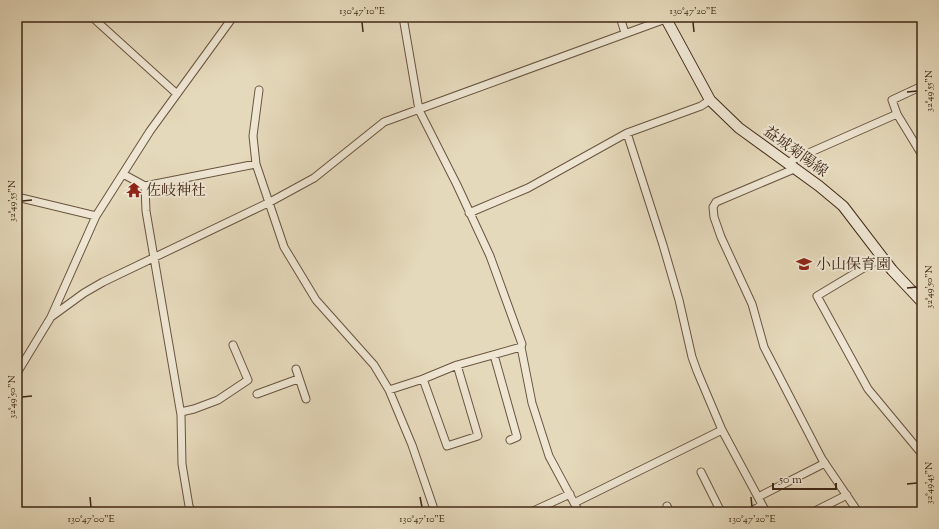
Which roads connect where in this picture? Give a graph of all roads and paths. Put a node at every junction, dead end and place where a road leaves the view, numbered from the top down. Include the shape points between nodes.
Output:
1 (92, 17) edge
2 (233, 17) edge
3 (403, 17) edge
4 (620, 17) edge
5 (667, 18) edge
6 (625, 33) junction
7 (922, 86) edge
8 (259, 90) dead end
9 (176, 94) junction
10 (710, 100) junction
11 (419, 110) junction
12 (897, 114) junction
13 (627, 133) junction
14 (922, 155) edge
15 (786, 162) junction
16 (256, 164) junction
17 (794, 169) junction
18 (123, 174) junction
19 (145, 186) junction
20 (17, 197) edge
21 (270, 202) junction
22 (469, 213) junction
23 (96, 216) junction
24 (154, 257) junction
25 (882, 257) junction
26 (922, 302) edge
27 (51, 318) junction
28 (233, 345) dead end
29 (521, 347) junction
30 (494, 355) junction
31 (457, 365) junction
32 (296, 369) dead end
33 (17, 373) edge
34 (298, 379) junction
35 (423, 379) junction
36 (389, 390) junction
37 (257, 394) dead end
38 (306, 399) dead end
39 (181, 412) junction
40 (722, 430) junction
41 (517, 437) dead end
42 (922, 454) edge
43 (825, 463) junction
44 (701, 472) dead end
45 (570, 494) junction
46 (847, 495) junction
47 (758, 497) junction
48 (574, 502) junction
49 (764, 509) edge
50 (192, 512) edge
51 (435, 512) edge
52 (531, 512) edge
53 (580, 512) edge
54 (721, 512) edge
55 (750, 512) edge
56 (813, 512) edge
57 (858, 512) edge

1 - 9 street
2 - 9 street
3 - 11 street
4 - 6 street
5 - 6 street
5 - 10 main road, 益城菊陽線
6 - 11 street
7 - 12 street via 892,100
8 - 16 street via 253,136
9 - 18 street
10 - 13 street via 701,106
10 - 15 main road, 益城菊陽線 via 739,128
11 - 21 street via 384,122 314,178
11 - 22 street
12 - 14 street
12 - 15 street
13 - 22 street via 528,188
13 - 40 street via 677,293 692,357
15 - 17 main road, 益城菊陽線
16 - 19 street
16 - 21 street
17 - 25 main road, 益城菊陽線 via 842,206
17 - 43 street via 716,202 713,207 714,217 752,304 764,347
18 - 19 street
18 - 23 street
19 - 24 street via 146,211
20 - 23 street
21 - 24 street
21 - 36 street via 284,247 316,300 374,365
22 - 29 street via 490,256
23 - 27 street
24 - 27 street via 84,293
24 - 39 street
25 - 26 main road, 益城菊陽線
25 - 42 street via 817,296 868,389
27 - 33 street
28 - 39 street via 248,380 218,400
29 - 30 street
29 - 45 street via 532,403 549,456
30 - 31 street
30 - 41 street
31 - 35 street
31 - 35 street via 478,436 447,446
32 - 34 street
34 - 37 street
34 - 38 street
35 - 36 street
36 - 51 street via 412,444
39 - 50 street via 182,464
40 - 47 street
40 - 48 street
43 - 46 street
43 - 47 street
44 - 54 street
45 - 48 street
45 - 52 street
46 - 56 street
46 - 57 street
47 - 49 street
48 - 53 street
49 - 55 street

